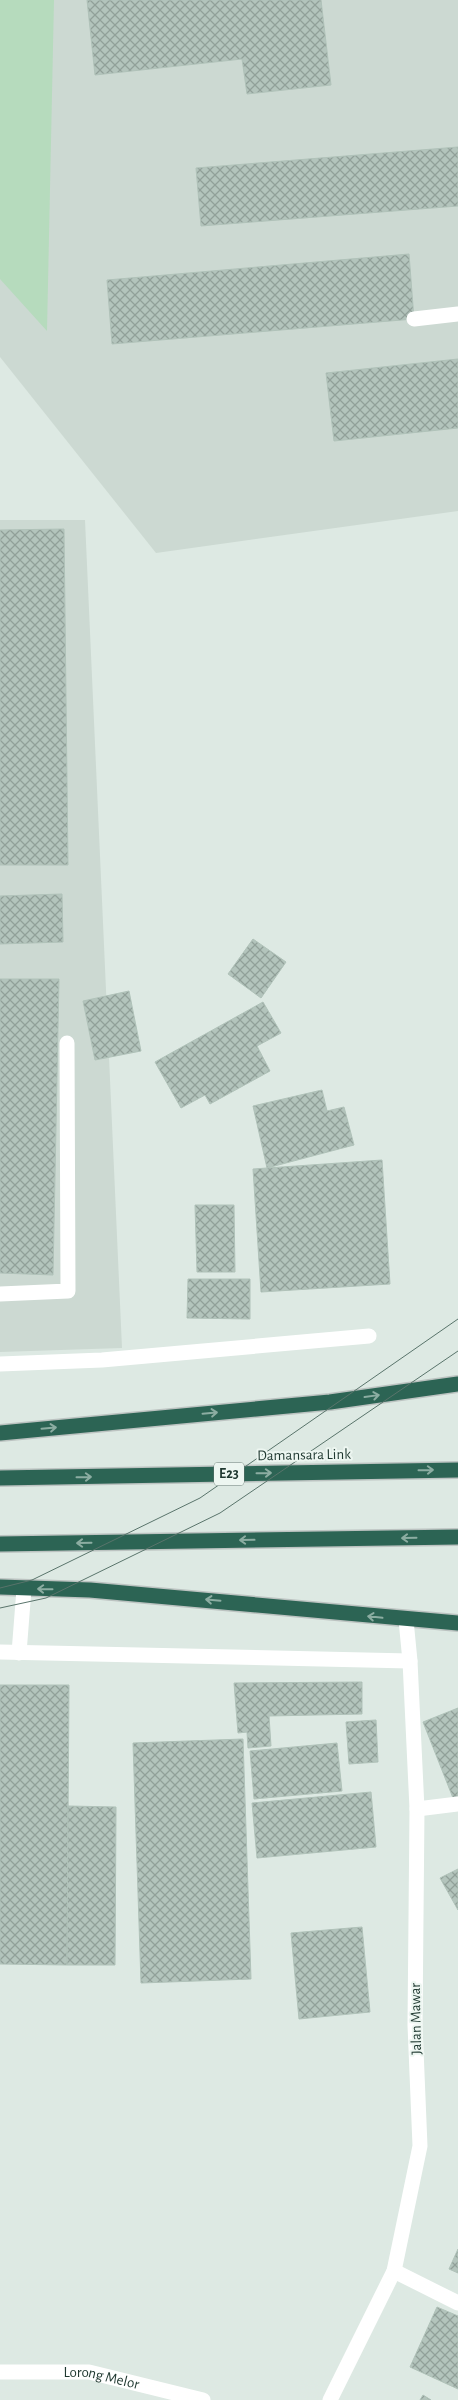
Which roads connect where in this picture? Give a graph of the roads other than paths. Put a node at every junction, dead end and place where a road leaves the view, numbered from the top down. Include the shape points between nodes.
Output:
1 (458, 314) edge
2 (414, 319) dead end
3 (67, 1043) dead end
4 (0, 1294) edge
5 (369, 1336) dead end
6 (0, 1364) edge
7 (458, 1384) edge
8 (0, 1433) edge
9 (458, 1470) edge
10 (0, 1478) edge
11 (458, 1537) edge
12 (0, 1544) edge
13 (0, 1587) edge
14 (24, 1589) junction
15 (406, 1620) junction
16 (458, 1624) edge
17 (0, 1652) edge
18 (19, 1653) junction
19 (410, 1661) junction
20 (458, 1804) edge
21 (417, 1809) junction
22 (394, 2271) junction
23 (458, 2303) edge
24 (0, 2372) edge
25 (203, 2400) edge
26 (330, 2400) edge

1 - 2 street
3 - 4 street via 68,1291
5 - 6 street via 92,1361
8 -> 7 highway via 330,1402
10 -> 9 highway, Damansara Link / E23
11 -> 12 highway
13 - 14 highway
15 -> 14 highway via 100,1591
14 - 18 street
15 - 16 highway
15 - 19 street, Jalan Mawar
17 - 18 street
18 - 19 street
19 - 21 street, Jalan Mawar
20 - 21 street
21 - 22 street, Jalan Mawar via 415,2025 420,2146
22 - 23 street
22 - 26 street, Jalan Mawar
24 - 25 street, Lorong Melor via 88,2372

